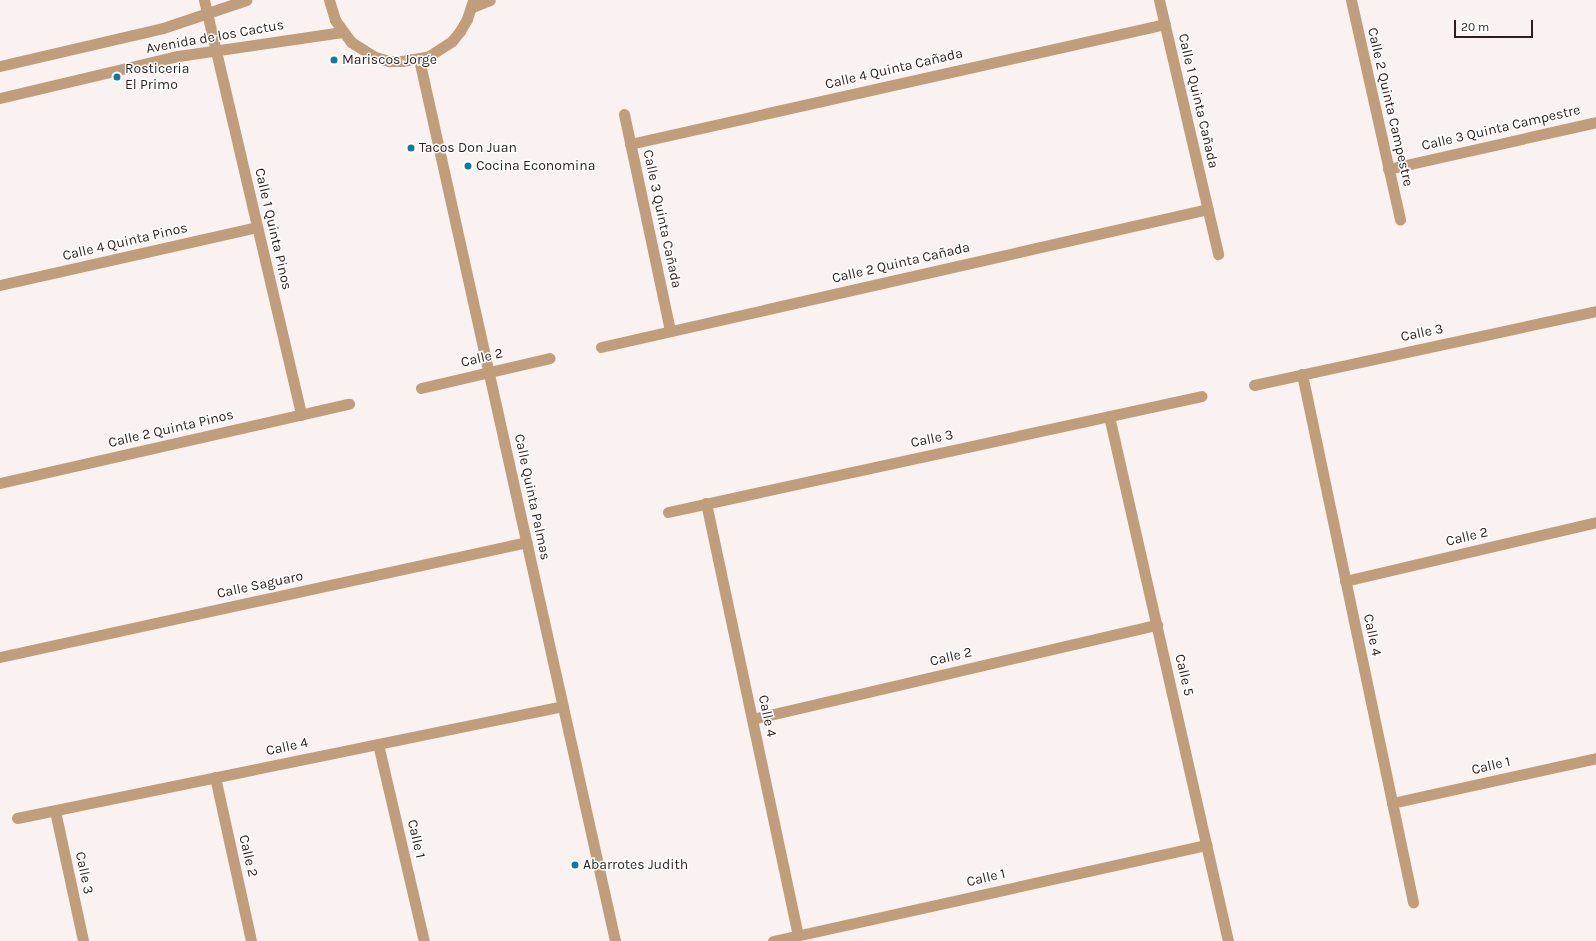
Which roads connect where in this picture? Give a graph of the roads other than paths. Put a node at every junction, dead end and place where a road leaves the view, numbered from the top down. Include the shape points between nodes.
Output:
1 (204, 0) edge
2 (246, 0) edge
3 (329, 0) edge
4 (490, 0) edge
5 (1159, 0) edge
6 (1351, 0) edge
7 (472, 3) edge
8 (207, 14) junction
9 (1164, 24) junction
10 (342, 32) junction
11 (216, 51) junction
12 (420, 59) junction
13 (0, 66) edge
14 (0, 98) edge
15 (624, 114) dead end
16 (1596, 122) edge
17 (630, 144) junction
18 (1388, 169) junction
19 (1208, 209) junction
20 (1400, 220) dead end
21 (257, 227) junction
22 (1218, 254) dead end
23 (0, 285) edge
24 (1596, 311) edge
25 (670, 331) junction
26 (601, 347) dead end
27 (550, 358) dead end
28 (489, 372) junction
29 (1302, 374) junction
30 (1254, 385) dead end
31 (421, 388) dead end
32 (1202, 396) dead end
33 (348, 404) dead end
34 (301, 415) junction
35 (1109, 416) junction
36 (0, 483) edge
37 (706, 503) junction
38 (668, 512) dead end
39 (1596, 522) edge
40 (527, 542) junction
41 (1345, 581) junction
42 (1157, 625) junction
43 (0, 657) edge
44 (563, 706) junction
45 (752, 719) junction
46 (378, 744) junction
47 (1596, 758) edge
48 (215, 777) junction
49 (1392, 803) junction
50 (55, 811) junction
51 (17, 818) dead end
52 (1207, 845) junction
53 (1413, 902) dead end
54 (798, 935) junction
55 (83, 941) edge
56 (252, 941) edge
57 (424, 941) edge
58 (615, 941) edge
59 (773, 941) edge
60 (1228, 941) edge

1 - 8 street
2 - 8 street, Avenida de los Cactus
3 - 10 street
4 - 7 street
5 - 9 street, Calle 1 Quinta Cañada
6 - 18 street, Calle 2 Quinta Campestre
7 - 12 street via 460,31 452,41
8 - 11 street
8 - 13 street, Avenida de los Cactus via 163,28
9 - 17 street, Calle 4 Quinta Cañada
9 - 19 street, Calle 1 Quinta Cañada
10 - 11 street, Avenida de los Cactus
10 - 12 street via 356,46 375,57 402,61
11 - 14 street, Avenida de los Cactus via 178,56
11 - 21 street, Calle 1 Quinta Pinos
12 - 28 street, Calle Quinta Palmas
15 - 17 street, Calle 3 Quinta Cañada
16 - 18 street, Calle 3 Quinta Campestre
17 - 25 street, Calle 3 Quinta Cañada
18 - 20 street, Calle 2 Quinta Campestre
19 - 22 street, Calle 1 Quinta Cañada
19 - 25 street, Calle 2 Quinta Cañada
21 - 23 street, Calle 4 Quinta Pinos
21 - 34 street, Calle 1 Quinta Pinos
24 - 29 street, Calle 3
25 - 26 street, Calle 2 Quinta Cañada
27 - 28 street, Calle 2
28 - 31 street, Calle 2
28 - 40 street, Calle Quinta Palmas
29 - 30 street, Calle 3
29 - 41 street, Calle 4
32 - 35 street, Calle 3
33 - 34 street, Calle 2 Quinta Pinos
34 - 36 street, Calle 2 Quinta Pinos
35 - 37 street, Calle 3
35 - 42 street, Calle 5
37 - 38 street, Calle 3
37 - 45 street, Calle 4
39 - 41 street, Calle 2
40 - 43 street, Calle Saguaro
40 - 44 street, Calle Quinta Palmas
41 - 49 street, Calle 4
42 - 45 street, Calle 2
42 - 52 street, Calle 5
44 - 46 street, Calle 4
44 - 58 street, Calle Quinta Palmas
45 - 54 street, Calle 4
46 - 48 street, Calle 4
46 - 57 street, Calle 1
47 - 49 street, Calle 1
48 - 50 street, Calle 4
48 - 56 street, Calle 2
49 - 53 street, Calle 4
50 - 51 street, Calle 4
50 - 55 street, Calle 3
52 - 54 street, Calle 1
52 - 60 street, Calle 5
54 - 59 street, Calle 1

